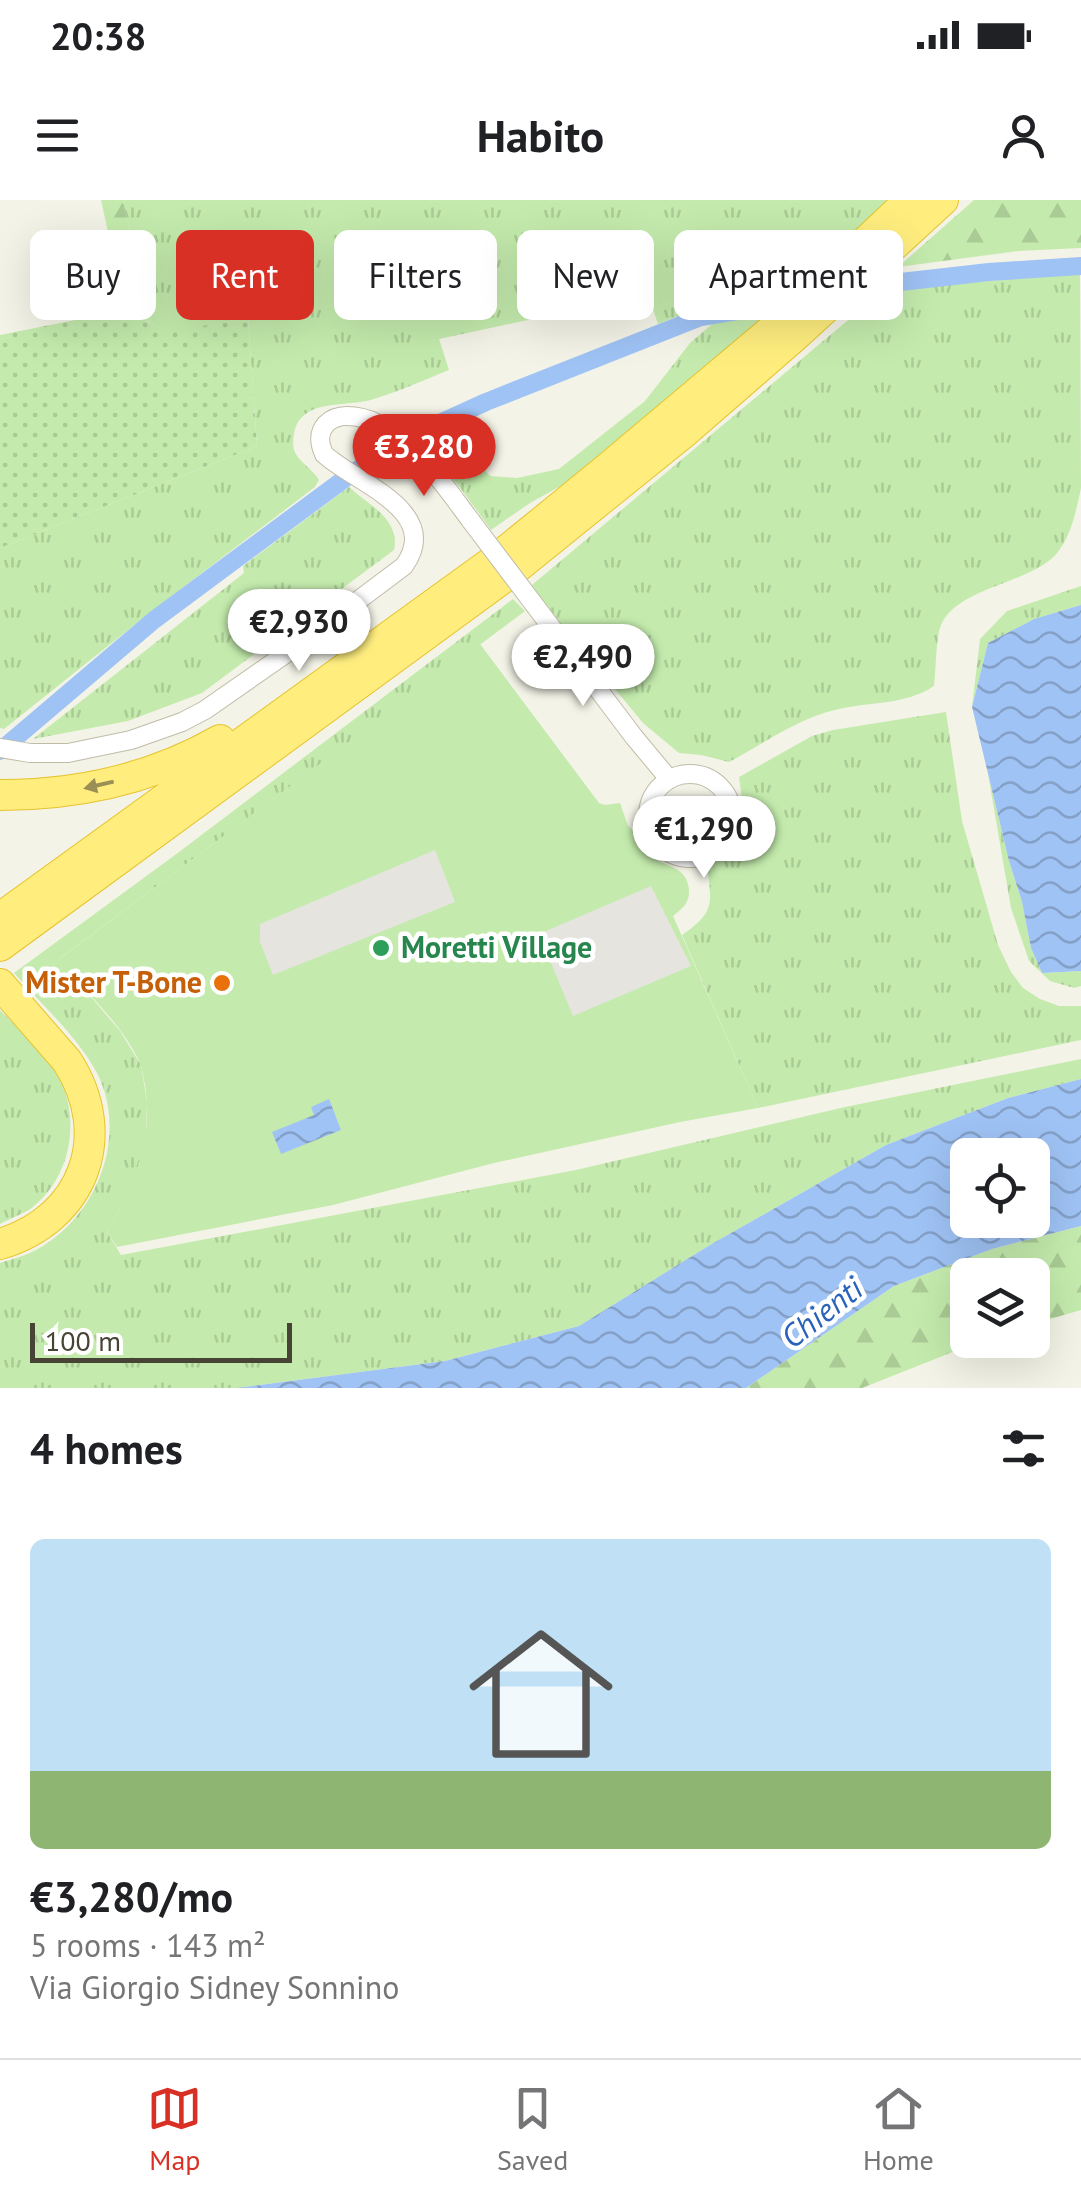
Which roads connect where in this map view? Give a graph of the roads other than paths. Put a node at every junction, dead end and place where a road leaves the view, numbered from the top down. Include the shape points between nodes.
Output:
1 (910, 200) edge
2 (943, 200) edge
3 (887, 230) edge
4 (903, 231) edge
5 (798, 320) edge
6 (784, 333) junction
7 (541, 522) junction
8 (0, 748) edge
9 (669, 780) junction
10 (0, 795) edge
11 (184, 811) junction
12 (0, 918) edge
13 (0, 946) edge
14 (0, 964) edge
15 (10, 994) edge
16 (0, 1244) edge

1 - 3 highway
2 - 4 highway
5 - 6 highway
6 - 7 highway
6 - 11 highway via 620,486 510,574
7 -> 10 highway via 487,547 192,756 89,788
7 - 12 highway
8 - 9 street, bridge via 68,753 158,732 205,710 404,566 415,541 406,516 328,458 320,444 321,432 340,416 372,422 412,448
9 - 9 street via 649,805 654,840 686,859 712,853 732,819 725,793 705,777
11 - 13 highway
11 - 14 highway via 150,852
15 - 16 highway via 75,1074 90,1136 81,1176 65,1204 30,1234

